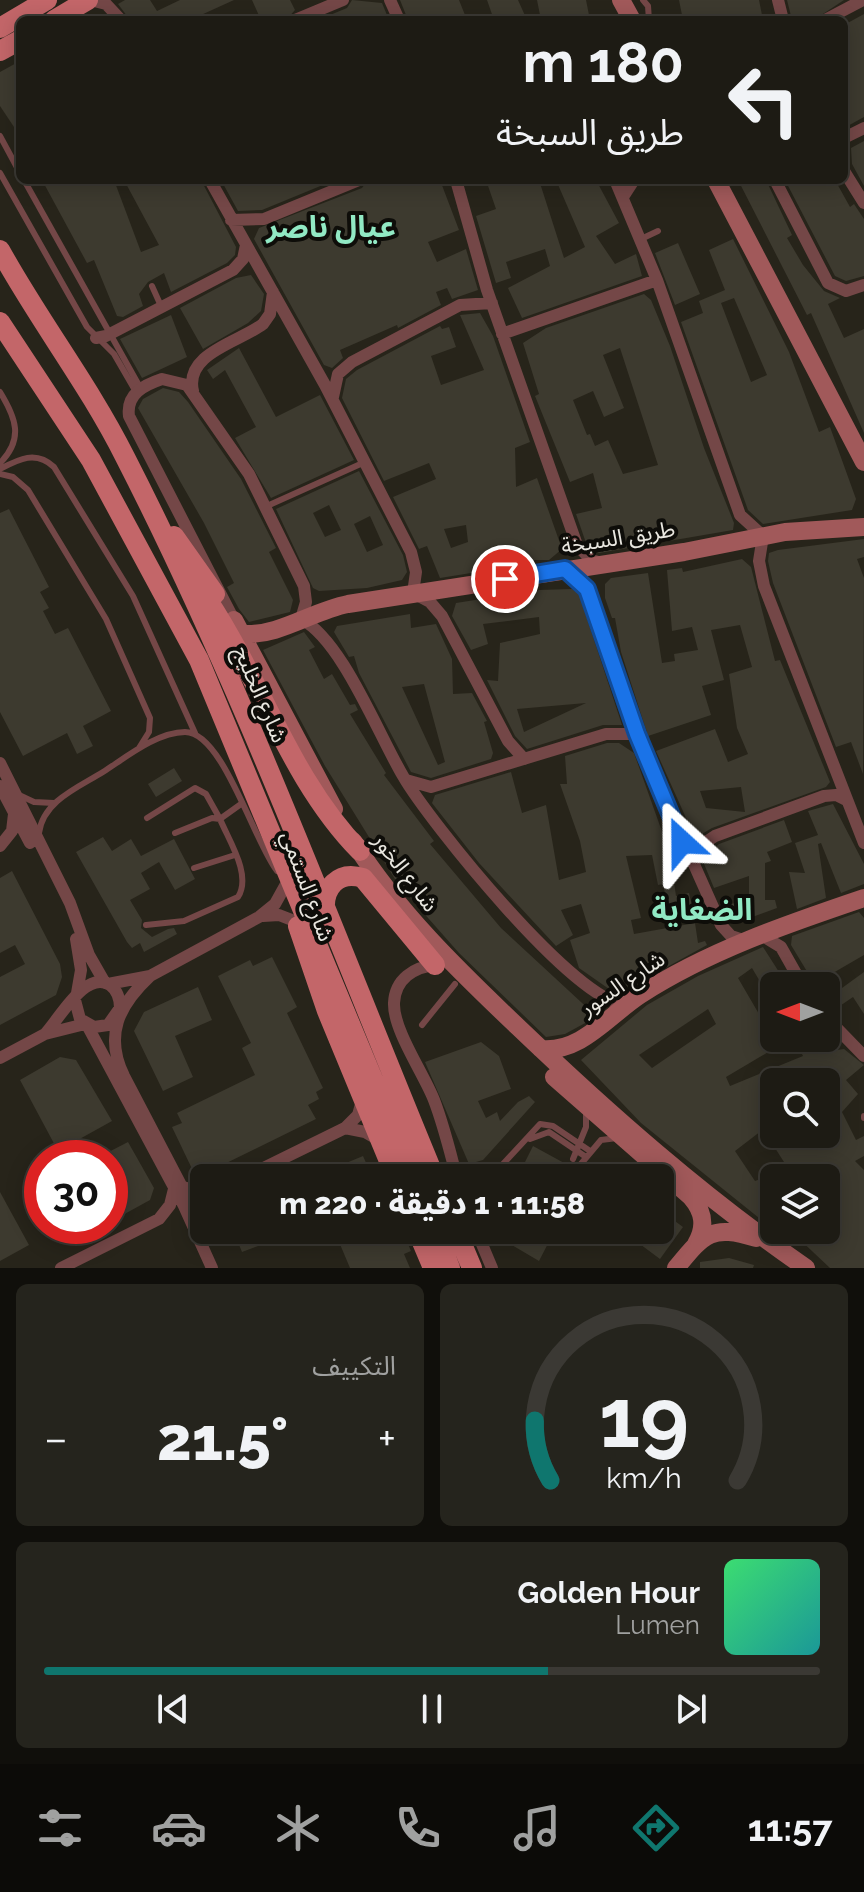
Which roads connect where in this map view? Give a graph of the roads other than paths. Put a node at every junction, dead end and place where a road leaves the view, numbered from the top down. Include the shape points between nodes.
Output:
1 (47, 0) edge
2 (89, 0) edge
3 (343, 0) edge
4 (863, 0) edge
5 (20, 16) edge
6 (61, 16) edge
7 (117, 16) edge
8 (305, 16) edge
9 (833, 16) edge
10 (0, 136) edge
11 (16, 166) edge
12 (0, 173) edge
13 (848, 177) edge
14 (26, 184) edge
15 (212, 184) edge
16 (349, 184) edge
17 (457, 184) edge
18 (617, 184) edge
19 (631, 184) edge
20 (718, 184) edge
21 (777, 184) edge
22 (623, 197) junction
23 (864, 203) edge
24 (231, 220) junction
25 (658, 231) dead end
26 (641, 239) junction
27 (246, 245) junction
28 (2, 256) edge
29 (657, 280) junction
30 (864, 285) edge
31 (152, 286) dead end
32 (273, 292) junction
33 (492, 303) junction
34 (161, 306) junction
35 (0, 322) edge
36 (111, 333) junction
37 (502, 334) junction
38 (96, 338) junction
39 (138, 390) junction
40 (0, 392) edge
41 (194, 392) junction
42 (334, 402) junction
43 (863, 458) edge
44 (365, 462) junction
45 (0, 469) edge
46 (144, 493) junction
47 (267, 506) junction
48 (864, 511) edge
49 (855, 527) edge
50 (763, 536) junction
51 (171, 552) junction
52 (602, 563) junction
53 (565, 569) junction
54 (413, 593) junction
55 (173, 611) junction
56 (301, 619) junction
57 (238, 627) junction
58 (195, 733) junction
59 (637, 734) junction
60 (137, 750) junction
61 (524, 759) junction
62 (0, 763) edge
63 (404, 779) junction
64 (6, 787) edge
65 (846, 800) junction
66 (54, 803) junction
67 (241, 804) junction
68 (14, 814) junction
69 (147, 818) dead end
70 (220, 819) junction
71 (175, 833) dead end
72 (864, 843) edge
73 (1, 846) edge
74 (38, 848) junction
75 (360, 851) junction
76 (235, 855) junction
77 (690, 860) junction
78 (194, 868) dead end
79 (283, 881) junction
80 (864, 898) edge
81 (325, 911) junction
82 (259, 917) junction
83 (297, 922) junction
84 (146, 925) dead end
85 (754, 938) junction
86 (435, 965) junction
87 (795, 972) edge
88 (150, 976) junction
89 (107, 983) junction
90 (455, 984) junction
91 (76, 996) junction
92 (627, 1004) junction
93 (118, 1015) junction
94 (86, 1024) junction
95 (422, 1025) dead end
96 (840, 1031) edge
97 (45, 1034) junction
98 (541, 1049) junction
99 (864, 1056) edge
100 (0, 1058) edge
101 (363, 1097) junction
102 (586, 1107) junction
103 (345, 1128) junction
104 (621, 1138) junction
105 (381, 1142) junction
106 (578, 1147) junction
107 (588, 1154) junction
108 (573, 1159) dead end
109 (272, 1164) edge
110 (390, 1164) edge
111 (408, 1164) edge
112 (429, 1164) edge
113 (453, 1164) edge
114 (504, 1164) edge
115 (581, 1164) edge
116 (179, 1188) junction
117 (190, 1190) edge
118 (190, 1208) edge
119 (159, 1219) junction
120 (190, 1224) edge
121 (760, 1235) edge
122 (760, 1239) edge
123 (205, 1244) edge
124 (209, 1244) edge
125 (423, 1244) edge
126 (441, 1244) edge
127 (462, 1244) edge
128 (482, 1244) edge
129 (696, 1244) junction
130 (771, 1244) edge
131 (61, 1268) edge
132 (212, 1268) edge
133 (220, 1268) edge
134 (433, 1268) edge
135 (450, 1268) edge
136 (472, 1268) edge
137 (492, 1268) edge
138 (676, 1268) edge
139 (806, 1268) edge

1 - 5 main road
2 - 6 main road
2 - 7 street via 106,4
3 - 8 street
4 - 9 street
10 - 11 lane
12 - 38 lane
13 - 23 street
14 - 36 lane
15 - 24 street
16 - 24 street via 264,219
17 - 33 street
18 - 22 street
19 - 22 street
20 - 43 street
21 - 30 street via 828,283 846,291
22 - 26 street
24 - 27 street
25 - 26 lane
26 - 29 street
27 - 32 street
27 - 34 street via 233,270
28 - 46 main road, شارع الخليج via 101,413
29 - 37 street
29 - 50 street via 740,515
31 - 34 lane
32 - 41 street via 263,324 198,363 192,377
32 - 42 street
33 - 37 street
33 - 42 street via 460,305 344,367 334,383
34 - 36 street
35 - 55 main road, شارع الخليج via 73,430
36 - 38 street
36 - 39 lane
37 - 52 street via 577,545
38 - 39 lane
39 - 41 street via 171,378
39 - 57 street, شارع الخور via 130,400 129,416
40 - 45 lane via 16,432
41 - 47 street
42 - 44 street
44 - 47 lane
44 - 54 street via 411,552 416,572
45 - 58 lane via 30,456 54,467 133,596
45 - 60 lane via 28,490 117,642 150,718 147,739
46 - 51 main road, شارع الخليج
46 - 57 main road
47 - 56 street via 304,586
48 - 49 street
49 - 50 street, طريق السبخة
50 - 52 street, طريق السبخة
50 - 65 street via 759,561 764,586
51 - 75 main road via 223,623 325,808
51 - 81 main road, شارع الخليج
52 - 53 street, طريق السبخة
53 - 54 street, طريق السبخة
53 - 59 street via 587,589
54 - 56 street, طريق السبخة via 336,606
54 - 61 street via 442,616 508,741
55 - 79 main road, شارع الستمي
55 - 111 main road, شارع الخليج via 285,861
56 - 57 street, طريق السبخة via 264,634
56 - 63 street via 322,633 333,649
57 - 75 street, شارع الخور
58 - 60 lane via 175,733
58 - 67 lane via 216,753
59 - 61 street via 606,734
59 - 77 street
60 - 66 lane
61 - 63 street via 431,787
62 - 64 street
63 - 92 street via 518,921 603,997
64 - 66 lane via 34,802
64 - 68 street
64 - 74 street
65 - 72 street
65 - 77 street via 824,796 715,836
66 - 74 lane via 40,827
67 - 70 lane
67 - 79 lane
68 - 73 street via 12,831
68 - 74 street
69 - 70 lane via 195,788 206,794
70 - 71 lane
70 - 76 lane
73 - 74 street
74 - 89 street
74 - 91 street via 75,934 81,970
75 - 98 street, شارع الخور via 436,948
76 - 78 lane
76 - 84 lane via 244,878 238,897 184,921
77 - 85 street via 725,932
79 - 82 street via 275,904
79 - 83 main road, شارع الستمي
80 - 85 street, شارع السور
81 - 86 main road via 325,895 333,882 363,878
81 - 112 main road, شارع الخليج
82 - 83 street via 279,915
82 - 88 street
83 - 101 main road, شارع الستمي
85 - 87 street via 781,947
85 - 92 street, شارع السور
86 - 90 street
86 - 113 street via 406,976 394,1004 434,1099
88 - 89 street
88 - 93 street
89 - 91 street via 92,982
89 - 93 street via 118,994
90 - 95 lane
90 - 102 street
91 - 94 street via 76,1014
91 - 97 street
92 - 98 street, شارع السور via 578,1043
93 - 94 street via 101,1027
93 - 116 street via 118,1064
94 - 97 street
94 - 116 street
96 - 99 street
97 - 100 street
98 - 121 street, شارع الخور
101 - 103 street via 358,1115
101 - 105 main road, شارع الستمي
102 - 104 street
102 - 106 lane
103 - 105 street
103 - 109 street
104 - 107 lane via 601,1140
104 - 129 street via 698,1205 703,1225
105 - 110 main road, شارع الستمي
106 - 107 lane
106 - 108 lane
106 - 114 lane via 544,1123
107 - 115 lane
116 - 117 street
116 - 118 street
116 - 119 street
119 - 120 street
119 - 131 street
122 - 129 street via 723,1230
123 - 132 street
124 - 133 street
125 - 134 main road
126 - 135 main road
127 - 136 main road
128 - 137 street
129 - 138 street
130 - 139 street, شارع الخور

